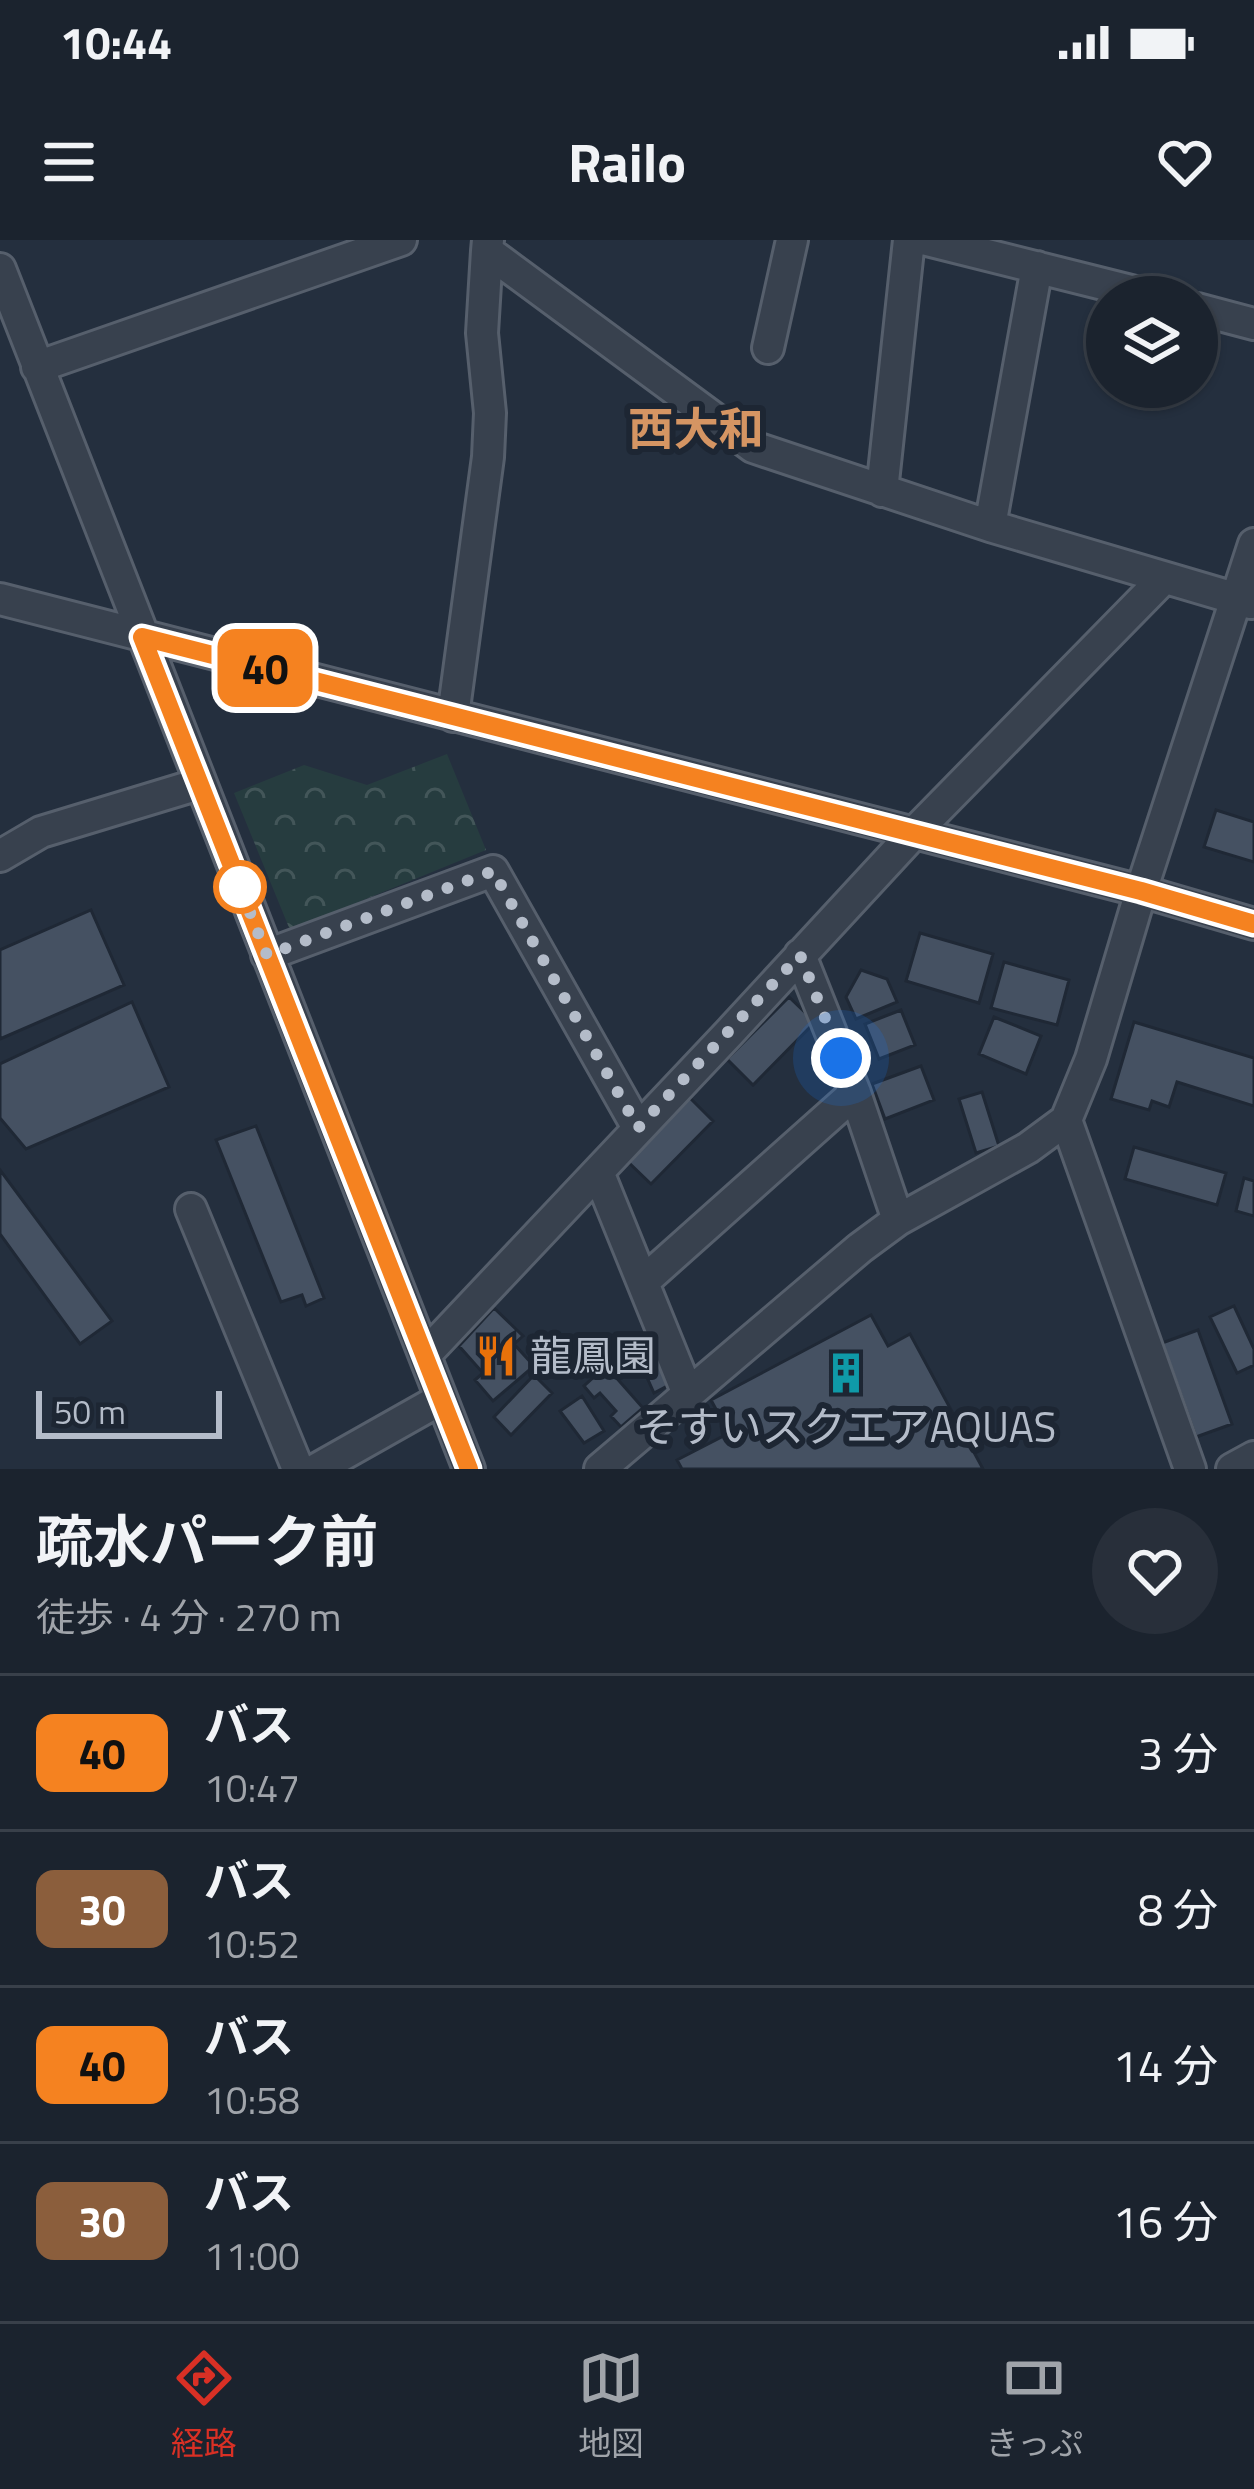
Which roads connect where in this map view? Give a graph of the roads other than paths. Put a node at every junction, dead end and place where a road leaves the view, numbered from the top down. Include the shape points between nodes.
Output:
1 (401, 240) edge
2 (792, 240) edge
3 (909, 240) edge
4 (927, 240) edge
5 (487, 246) edge
6 (1037, 267) junction
7 (0, 269) edge
8 (1086, 279) edge
9 (1218, 314) edge
10 (1254, 324) edge
11 (768, 348) dead end
12 (37, 368) junction
13 (882, 491) junction
14 (990, 526) junction
15 (1254, 544) edge
16 (1162, 579) junction
17 (0, 599) edge
18 (1245, 601) edge
19 (142, 637) junction
20 (453, 716) junction
21 (199, 784) junction
22 (913, 834) junction
23 (0, 856) edge
24 (1141, 891) junction
25 (1254, 924) edge
26 (267, 955) junction
27 (800, 955) junction
28 (855, 1093) junction
29 (1066, 1120) junction
30 (638, 1128) junction
31 (598, 1172) junction
32 (191, 1209) dead end
33 (898, 1220) junction
34 (643, 1282) junction
35 (425, 1355) junction
36 (688, 1394) junction
37 (441, 1399) junction
38 (1254, 1457) edge
39 (298, 1469) edge
40 (317, 1469) edge
41 (469, 1469) edge
42 (600, 1469) edge
43 (1190, 1469) edge
44 (1232, 1469) edge

1 - 12 street
2 - 11 street
3 - 13 street
4 - 6 street
5 - 13 street via 738,438
5 - 20 street via 488,457
6 - 8 street
6 - 14 street
7 - 12 street
9 - 10 street
12 - 19 street
13 - 14 street
14 - 16 street
15 - 18 street
16 - 18 street
16 - 22 street
17 - 19 street
18 - 24 street
19 - 20 street
19 - 21 street
20 - 22 street
21 - 23 street via 41,832
21 - 26 street
22 - 24 street
22 - 27 street
24 - 25 street
24 - 29 street
26 - 30 street via 493,871
26 - 35 street
27 - 28 street
27 - 30 street
28 - 33 street
28 - 34 street
29 - 33 street
29 - 43 street
30 - 31 street
31 - 34 street
31 - 35 street
32 - 39 street
33 - 36 street
34 - 36 street
35 - 37 street
36 - 42 street
37 - 40 street
37 - 41 street
38 - 44 street

